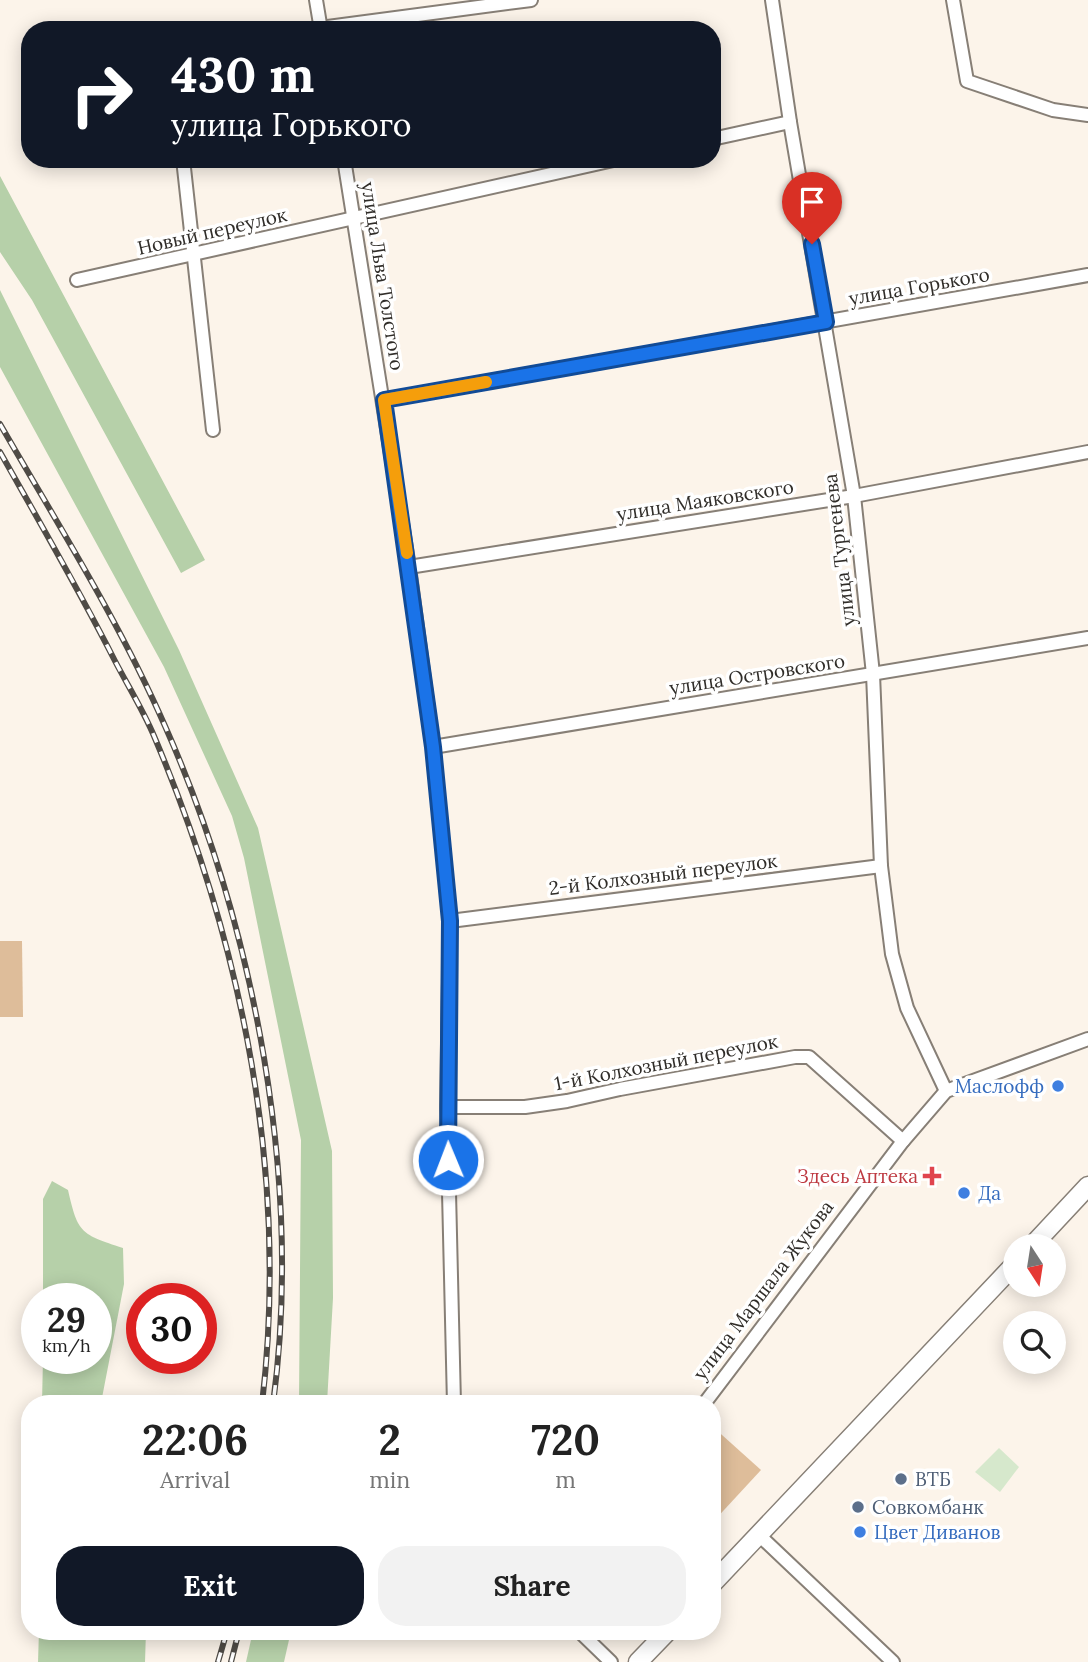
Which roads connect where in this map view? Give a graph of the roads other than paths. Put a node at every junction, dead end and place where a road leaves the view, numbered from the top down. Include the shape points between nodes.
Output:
1 (316, 0) edge
2 (531, 0) edge
3 (772, 0) edge
4 (953, 0) edge
5 (320, 21) edge
6 (374, 21) edge
7 (1088, 115) edge
8 (790, 122) junction
9 (721, 137) edge
10 (184, 168) edge
11 (346, 168) edge
12 (576, 168) edge
13 (354, 216) junction
14 (193, 257) junction
15 (1088, 275) edge
16 (77, 280) dead end
17 (826, 322) junction
18 (384, 400) junction
19 (213, 430) dead end
20 (1088, 452) edge
21 (854, 496) junction
22 (409, 566) junction
23 (1088, 638) edge
24 (873, 674) junction
25 (433, 747) junction
26 (881, 866) junction
27 (450, 921) junction
28 (1088, 1039) edge
29 (946, 1091) junction
30 (447, 1107) junction
31 (902, 1141) junction
32 (1088, 1186) edge
33 (1043, 1234) edge
34 (1003, 1277) edge
35 (454, 1395) edge
36 (711, 1395) edge
37 (759, 1535) junction
38 (721, 1575) edge
39 (588, 1640) edge
40 (659, 1640) edge
41 (611, 1662) edge
42 (638, 1662) edge
43 (893, 1662) edge

1 - 5 street
2 - 6 street
3 - 8 street, улица Тургенева
4 - 7 street via 967,81 1053,110
8 - 9 street
8 - 17 street, улица Тургенева
10 - 14 street
11 - 13 street, улица Льва Толстого
12 - 13 street, Новый переулок
13 - 14 street, Новый переулок
13 - 18 street, улица Льва Толстого
14 - 16 street, Новый переулок
14 - 19 street
15 - 17 street, улица Горького
17 - 18 street, улица Горького
17 - 21 street, улица Тургенева
18 - 22 street, улица Льва Толстого
20 - 21 street, улица Маяковского
21 - 22 street, улица Маяковского
21 - 24 street, улица Тургенева
22 - 25 street, улица Льва Толстого
23 - 24 street, улица Островского
24 - 25 street, улица Островского
24 - 26 street, улица Тургенева
25 - 27 street, улица Льва Толстого
26 - 27 street, 2-й Колхозный переулок
26 - 29 street, улица Тургенева via 892,954 907,1008
27 - 30 street, улица Льва Толстого
28 - 29 street, улица Маршала Жукова
29 - 31 street, улица Маршала Жукова
30 - 31 street, 1-й Колхозный переулок via 525,1107 809,1057
30 - 35 street, улица Льва Толстого
31 - 36 street, улица Маршала Жукова
32 - 33 main road
34 - 37 main road
37 - 38 main road
37 - 43 street
39 - 41 street
40 - 42 main road

